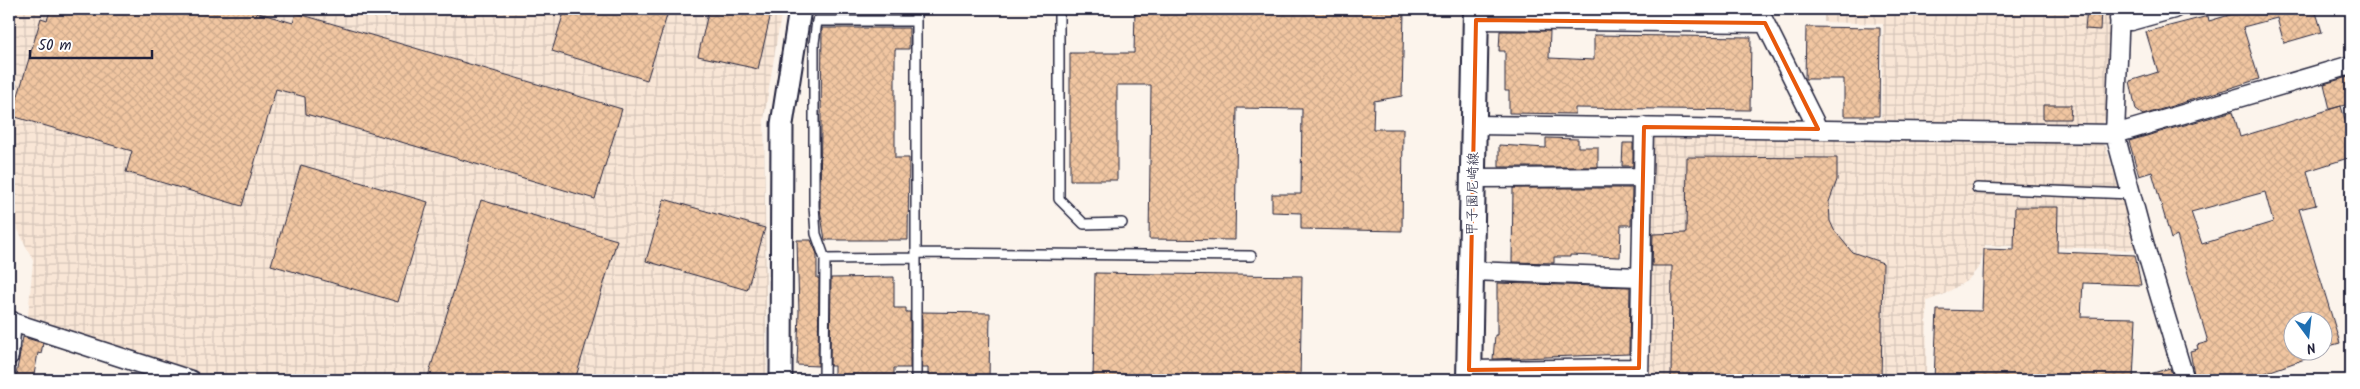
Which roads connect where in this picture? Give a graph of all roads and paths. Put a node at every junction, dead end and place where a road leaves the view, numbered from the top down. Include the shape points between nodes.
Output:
1 (800, 9) edge
2 (916, 9) edge
3 (1059, 9) edge
4 (2174, 9) edge
5 (1476, 14) edge
6 (2120, 14) edge
7 (1762, 16) edge
8 (916, 22) junction
9 (2351, 66) edge
10 (1474, 125) junction
11 (1644, 127) junction
12 (1818, 129) junction
13 (2115, 134) junction
14 (1643, 177) junction
15 (1473, 178) junction
16 (1977, 188) dead end
17 (2132, 194) junction
18 (1122, 223) dead end
19 (916, 255) junction
20 (1251, 256) dead end
21 (825, 258) junction
22 (1471, 272) junction
23 (1641, 277) junction
24 (10, 321) edge
25 (9, 356) edge
26 (1639, 374) edge
27 (1469, 375) edge
28 (191, 380) edge
29 (781, 380) edge
30 (824, 380) edge
31 (916, 380) edge
32 (2185, 380) edge

1 - 29 street via 782,124
2 - 8 lane
3 - 18 lane via 1059,200 1084,224
4 - 6 street via 2131,21
5 - 7 street
5 - 10 main road, 甲子園尼崎線
6 - 13 street
7 - 12 street
8 - 19 lane
8 - 21 lane via 817,20 814,43 814,206 816,234
9 - 13 street
10 - 11 street
10 - 15 main road, 甲子園尼崎線
11 - 12 street
11 - 14 street
12 - 13 street
13 - 17 street
14 - 15 street
14 - 23 street
15 - 22 main road, 甲子園尼崎線
16 - 17 lane
17 - 32 street
19 - 20 lane
19 - 21 lane
19 - 31 lane
21 - 30 lane
22 - 23 street
22 - 27 main road, 甲子園尼崎線
23 - 26 street
24 - 25 street
24 - 28 street
26 - 27 street

